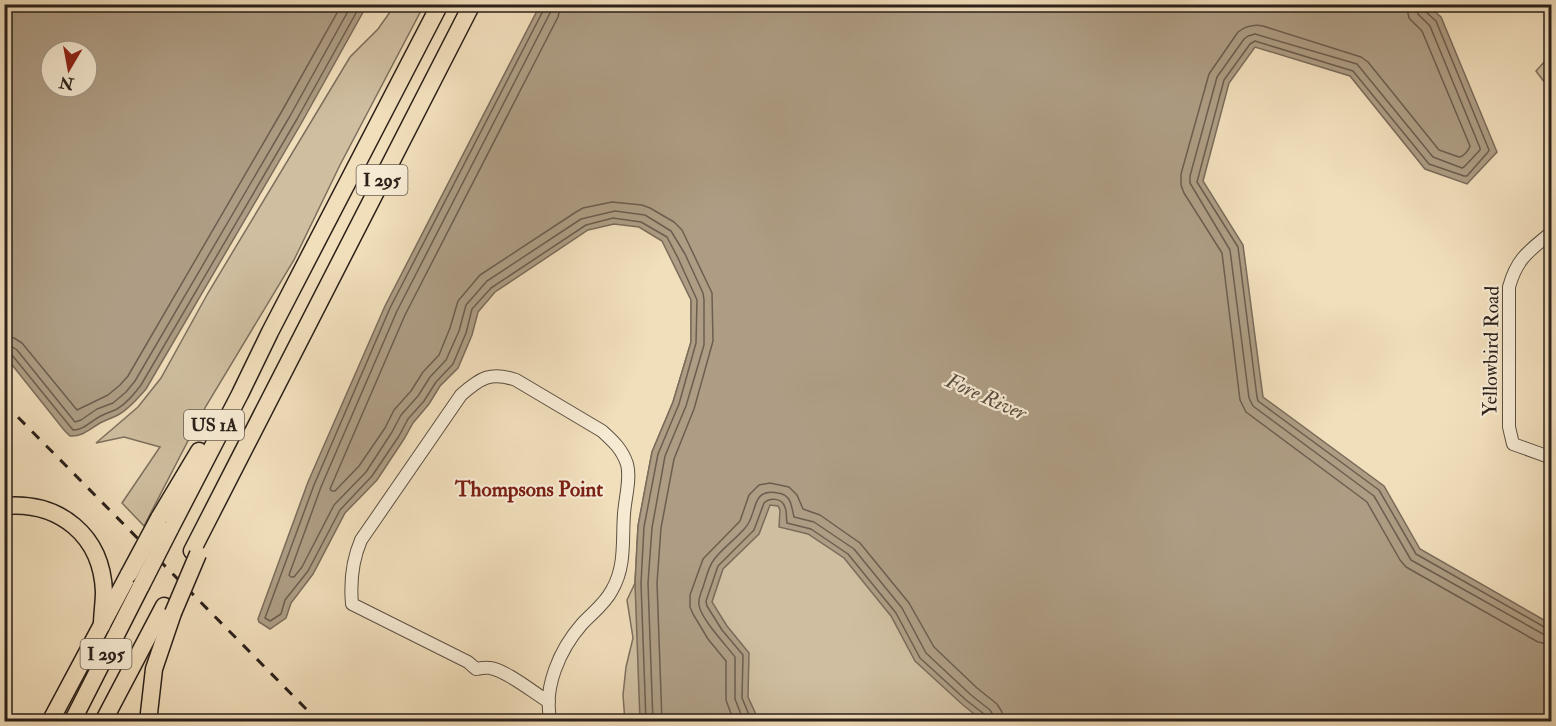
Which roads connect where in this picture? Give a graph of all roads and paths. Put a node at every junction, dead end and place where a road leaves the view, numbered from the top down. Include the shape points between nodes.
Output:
1 (440, 4) edge
2 (472, 4) edge
3 (1551, 232) edge
4 (1551, 458) edge
5 (4, 506) edge
6 (135, 580) junction
7 (168, 610) junction
8 (102, 625) junction
9 (549, 702) junction
10 (50, 722) edge
11 (72, 722) edge
12 (103, 722) edge
13 (148, 722) edge
14 (551, 722) edge

1 - 6 highway, I 295, bridge via 240,394
2 - 7 highway, I 295, bridge via 227,481
3 - 4 street, Yellowbird Road via 1522,258 1509,287 1509,427 1513,444
5 - 8 highway via 41,508 82,532 92,545 100,568 104,592
6 - 8 highway
6 - 11 highway, I 295
7 - 12 highway, I 295
7 - 13 highway via 154,669
8 - 10 highway
9 - 9 street via 495,669 476,669 352,604 351,575 361,540 461,395 487,377 516,380 602,431 615,442 627,463 623,552 618,577 606,600 565,648 553,676
9 - 14 street

